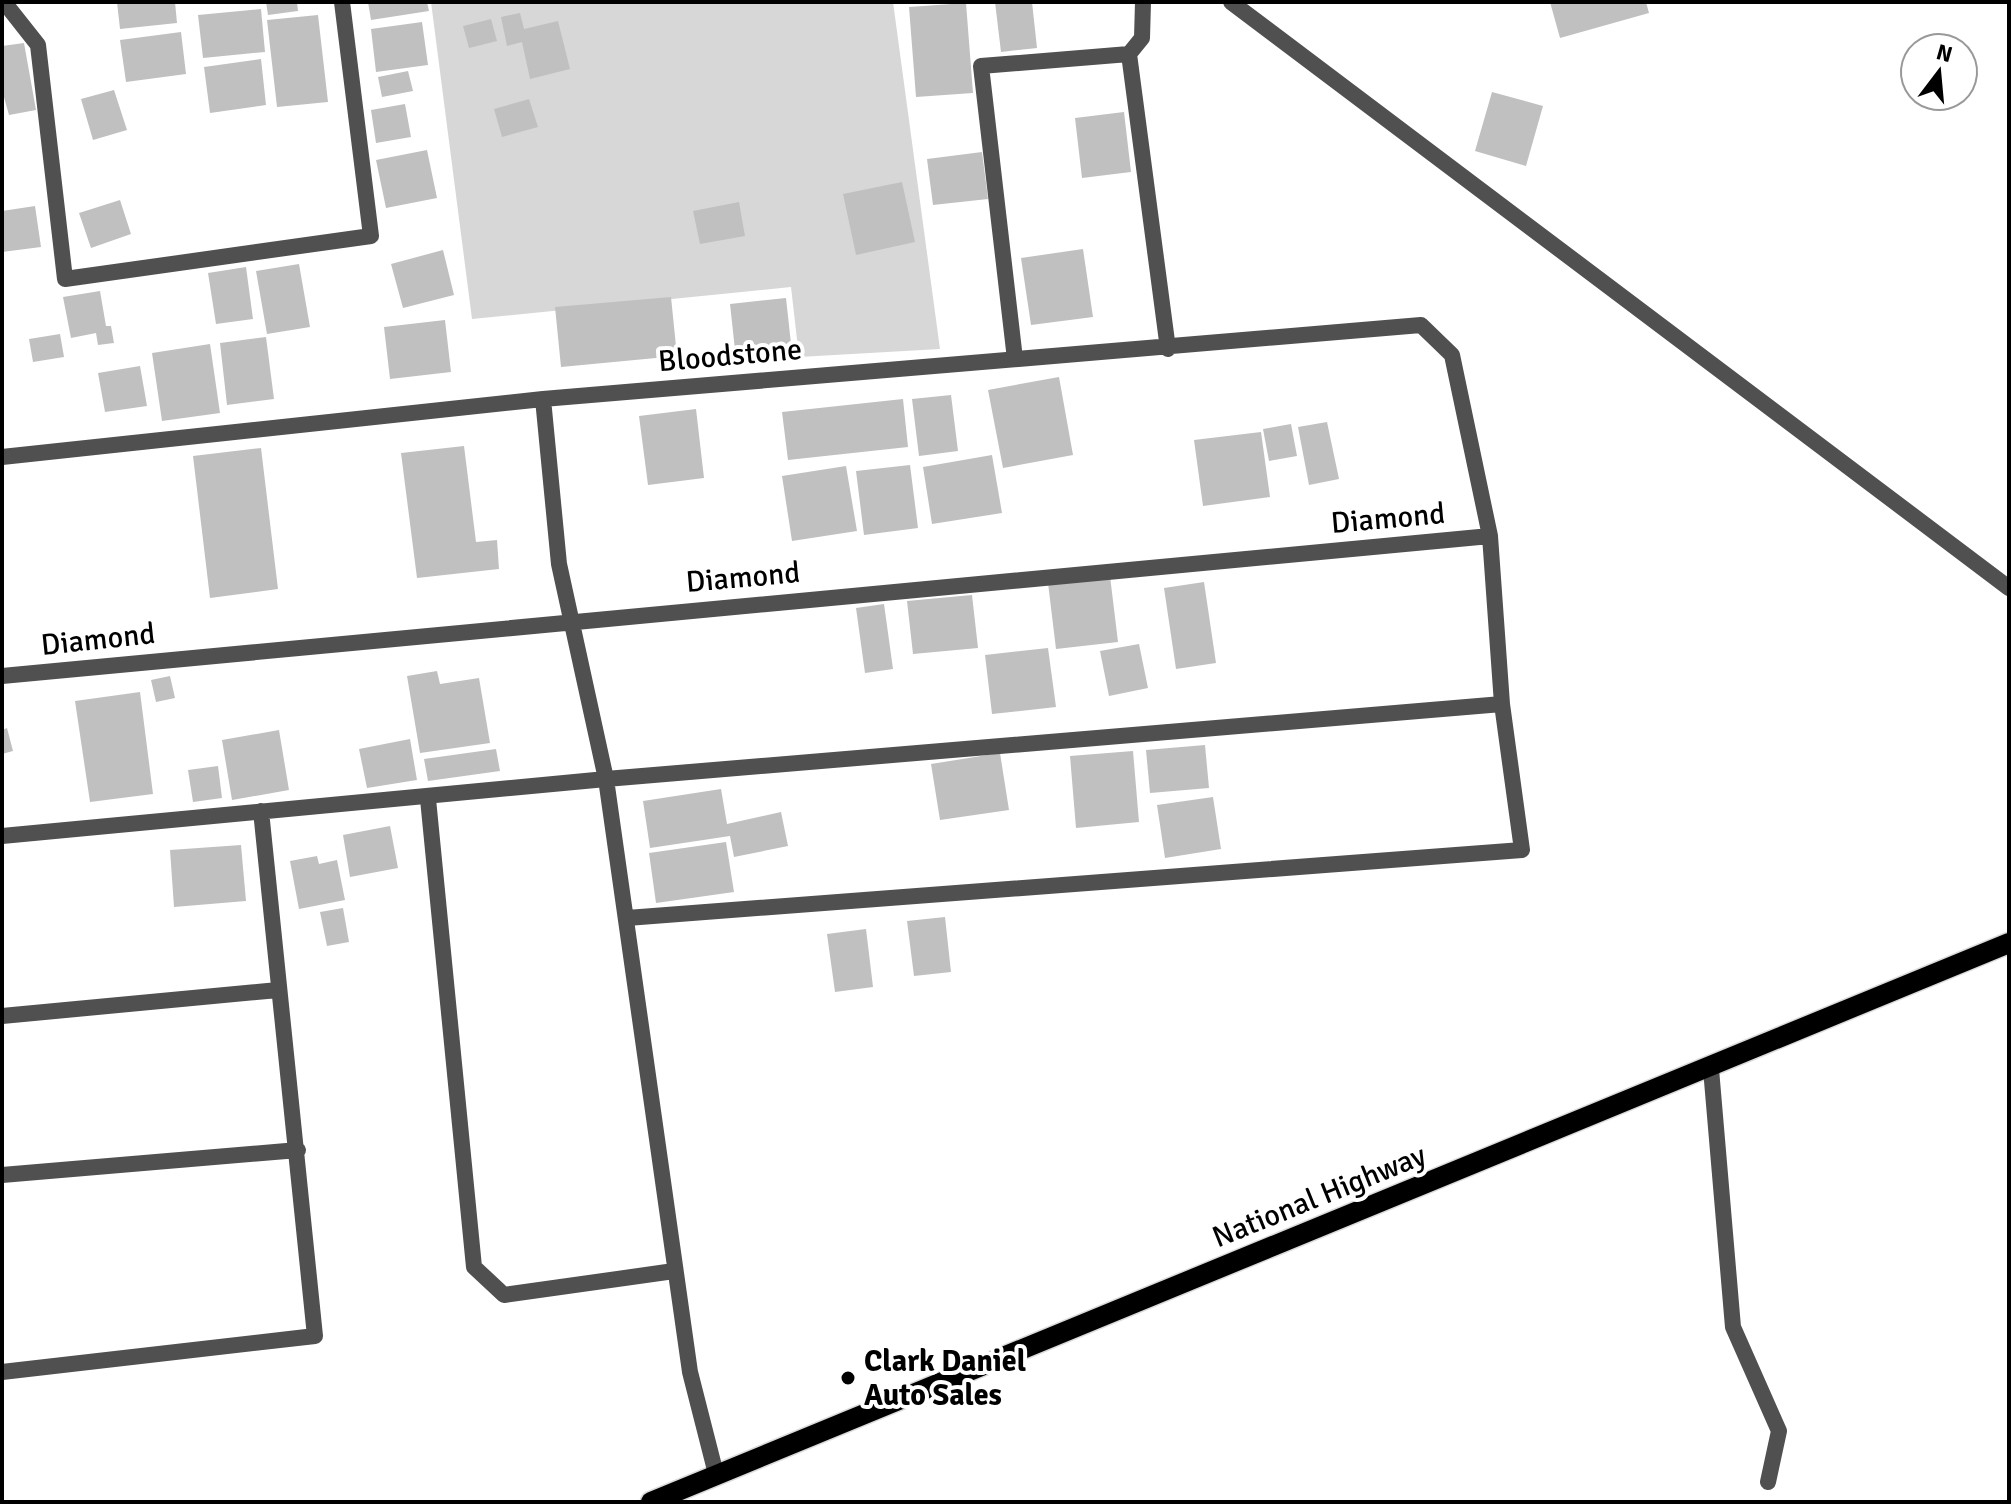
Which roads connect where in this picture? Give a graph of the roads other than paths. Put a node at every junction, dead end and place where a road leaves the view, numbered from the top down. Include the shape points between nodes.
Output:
1 (4, 2) edge
2 (342, 2) edge
3 (1143, 2) edge
4 (1231, 2) edge
5 (1129, 54) junction
6 (1168, 349) junction
7 (1015, 359) junction
8 (543, 399) junction
9 (2, 457) edge
10 (1490, 536) junction
11 (2009, 588) edge
12 (572, 620) junction
13 (2, 676) edge
14 (1502, 704) junction
15 (606, 779) junction
16 (428, 799) junction
17 (261, 811) junction
18 (2, 836) edge
19 (627, 918) junction
20 (2009, 943) edge
21 (278, 990) junction
22 (2, 1016) edge
23 (1711, 1069) junction
24 (298, 1150) junction
25 (2, 1175) edge
26 (674, 1271) junction
27 (2, 1372) edge
28 (716, 1474) junction
29 (1768, 1482) dead end
30 (651, 1502) edge

1 - 2 street via 38,45 65,279 371,236
3 - 5 street via 1142,38
4 - 11 street
5 - 6 street
5 - 7 street via 981,66
6 - 7 street, Bloodstone
6 - 10 street, Bloodstone via 1421,325 1452,355
7 - 8 street, Bloodstone
8 - 9 street, Bloodstone
8 - 12 street via 559,564
10 - 12 street, Diamond
10 - 14 street
12 - 13 street, Diamond
12 - 15 street
14 - 15 street
14 - 19 street via 1522,850
15 - 16 street
15 - 19 street
16 - 17 street
16 - 26 street via 474,1267 504,1295
17 - 18 street
17 - 21 street
19 - 26 street
20 - 23 main road, National Highway
21 - 22 street
21 - 24 street
23 - 28 main road, National Highway
23 - 29 street via 1733,1327 1779,1431
24 - 25 street
24 - 27 street via 315,1336
26 - 28 street via 690,1372
28 - 30 main road, National Highway

